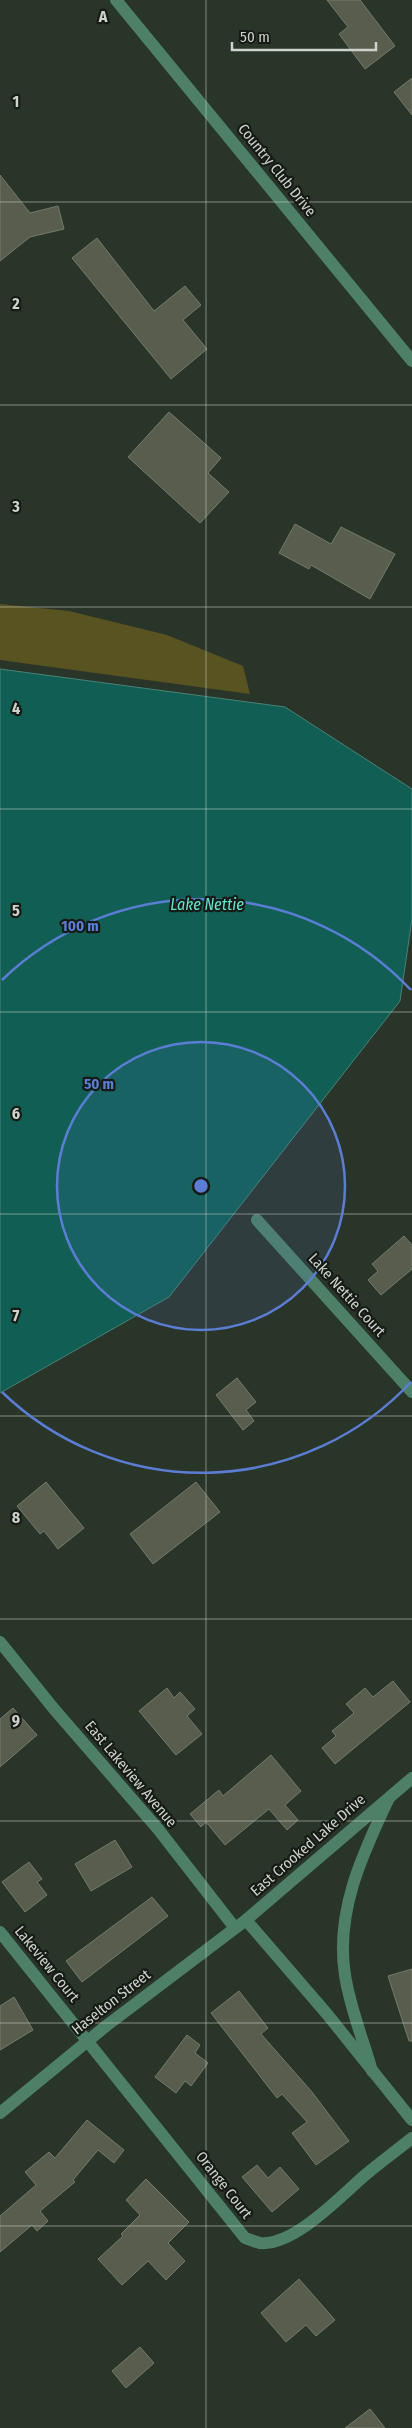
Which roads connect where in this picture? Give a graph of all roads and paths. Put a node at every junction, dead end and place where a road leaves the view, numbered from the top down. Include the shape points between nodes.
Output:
1 (116, 0) edge
2 (412, 361) edge
3 (257, 1220) dead end
4 (412, 1392) edge
5 (0, 1642) edge
6 (412, 1778) edge
7 (391, 1795) junction
8 (241, 1924) junction
9 (0, 1932) edge
10 (87, 2041) junction
11 (372, 2070) junction
12 (0, 2113) edge
13 (412, 2120) edge
14 (412, 2138) edge

1 - 2 street, Country Club Drive
3 - 4 street, Lake Nettie Court
5 - 8 street, East Lakeview Avenue
6 - 7 street, East Crooked Lake Drive
7 - 8 street, East Crooked Lake Drive
7 - 11 street, East Crooked Lake Drive via 355,1876 346,1909 343,1939 348,1993
8 - 10 street, Haselton Street
8 - 11 street, East Lakeview Avenue via 327,2014
9 - 10 street, Lakeview Court
10 - 12 street, Haselton Street
10 - 14 street, Orange Court via 245,2238 272,2241 294,2233
11 - 13 street, East Lakeview Avenue

